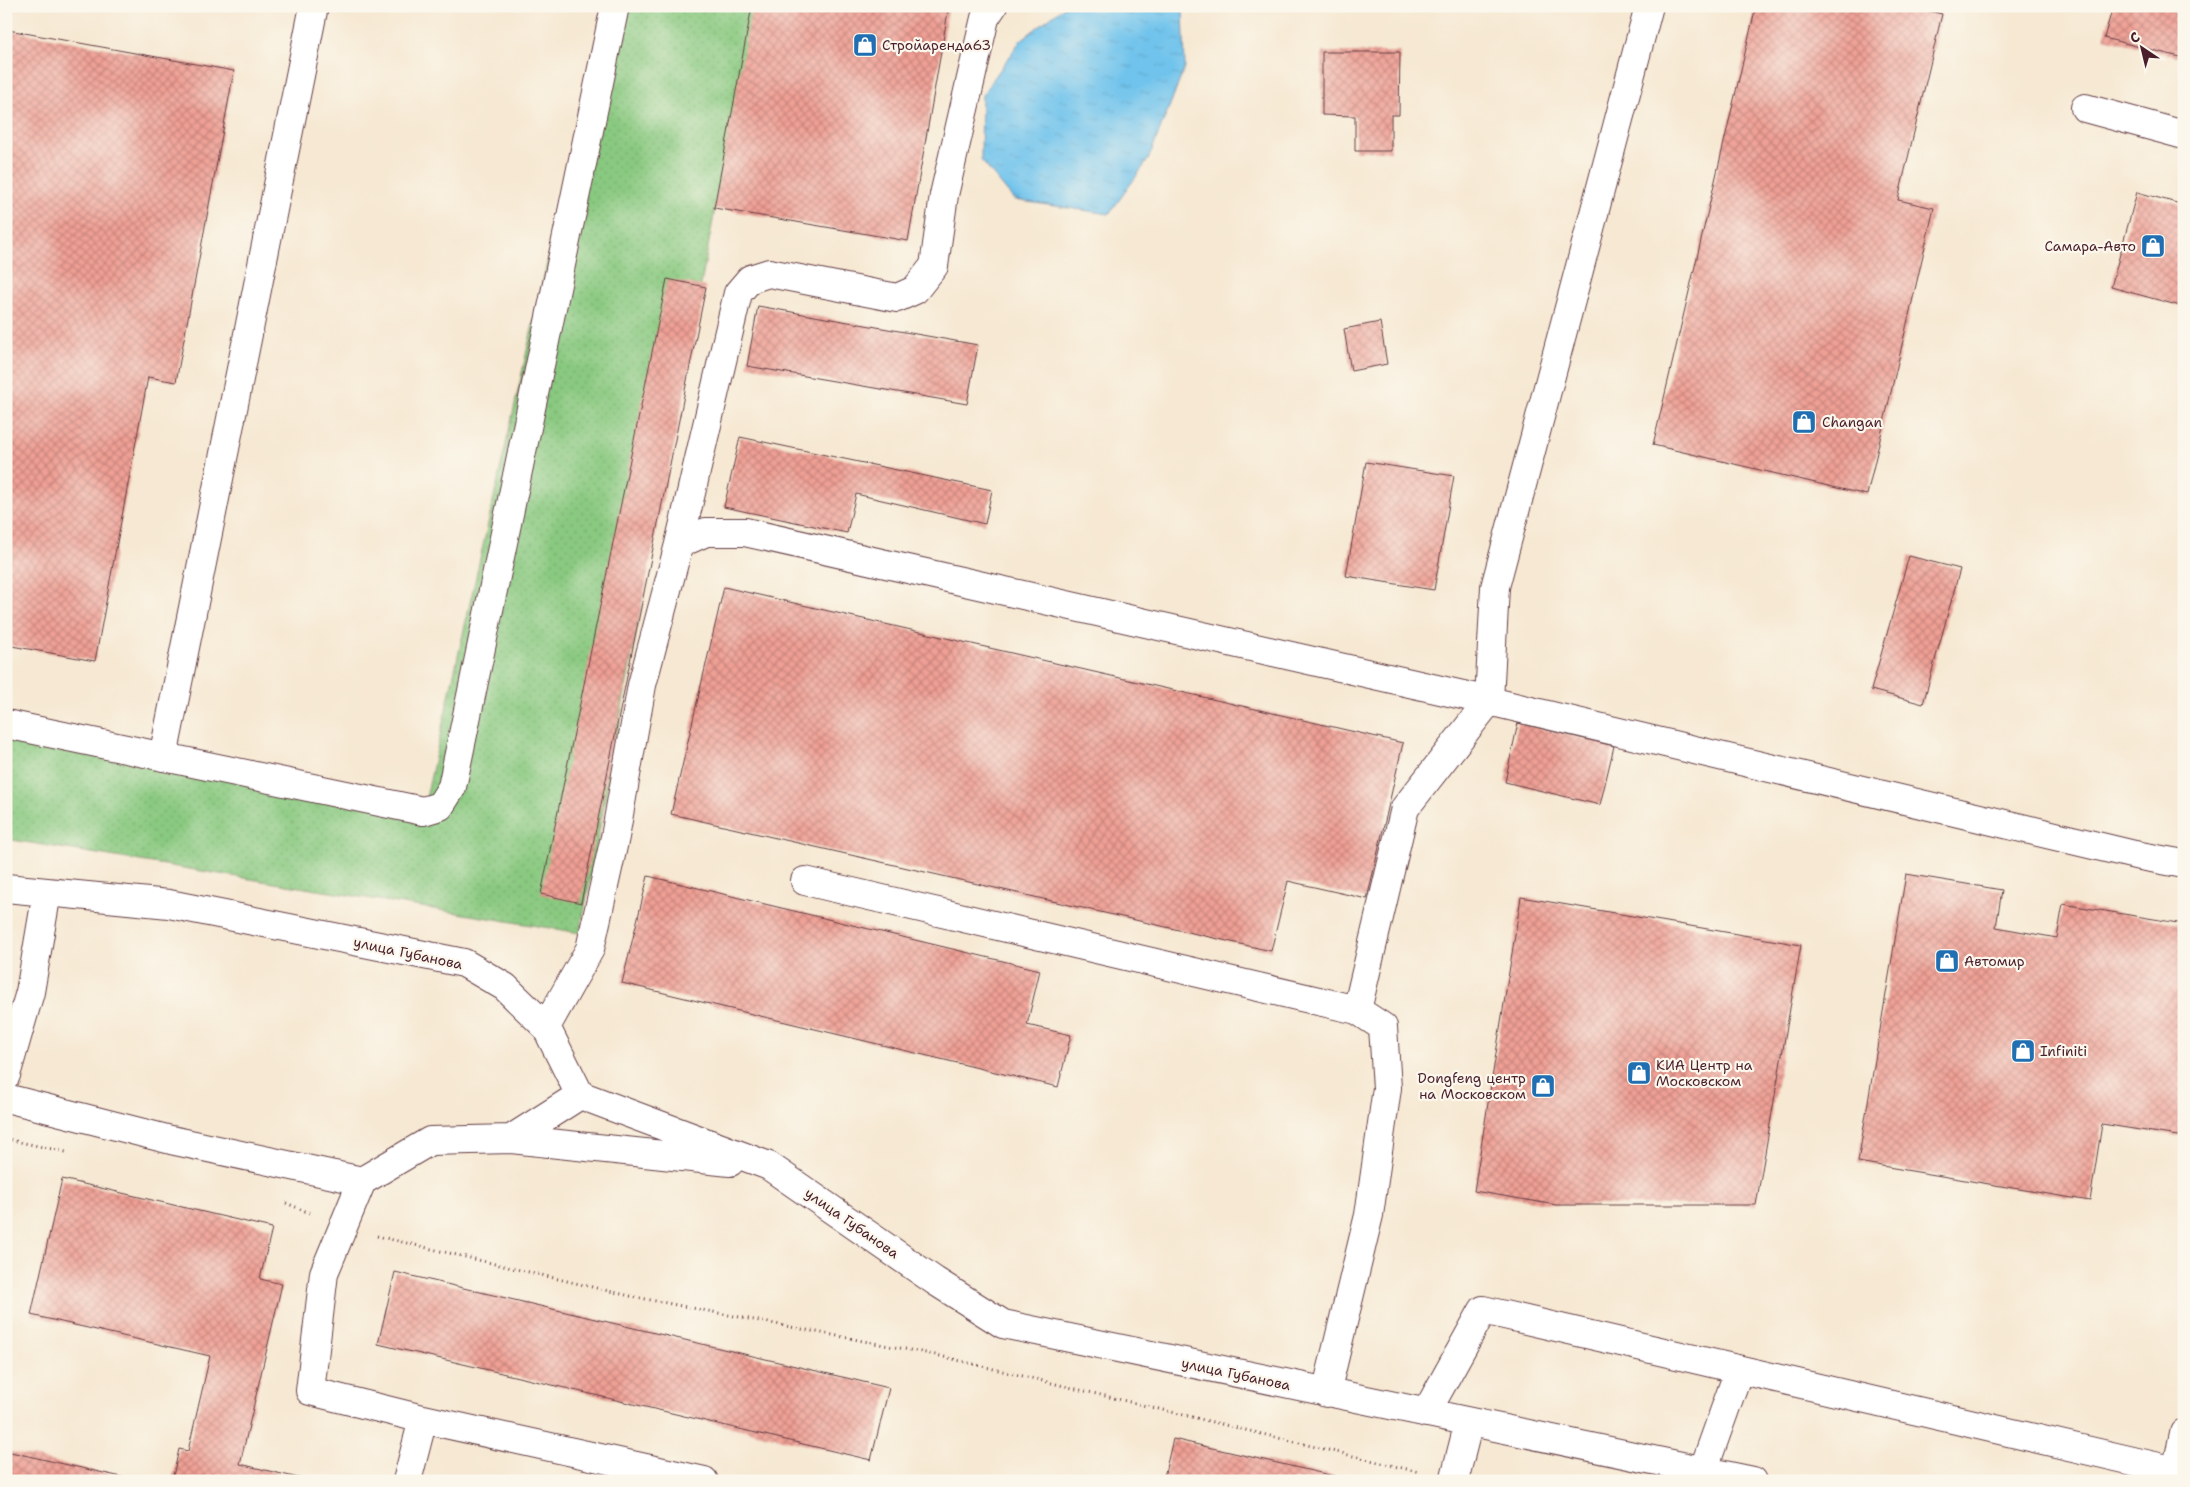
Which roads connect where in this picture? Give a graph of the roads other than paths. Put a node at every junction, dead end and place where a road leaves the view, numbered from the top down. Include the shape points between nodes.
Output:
1 (314, 6) edge
2 (615, 6) edge
3 (993, 6) edge
4 (1649, 6) edge
5 (2085, 108) dead end
6 (2184, 136) edge
7 (679, 544) junction
8 (1489, 701) junction
9 (6, 724) edge
10 (163, 757) junction
11 (2184, 864) edge
12 (805, 881) dead end
13 (6, 888) edge
14 (47, 892) junction
15 (1357, 1010) junction
16 (546, 1027) junction
17 (6, 1075) edge
18 (580, 1095) junction
19 (6, 1098) edge
20 (511, 1139) junction
21 (769, 1166) junction
22 (362, 1182) junction
23 (1739, 1370) junction
24 (1326, 1393) junction
25 (1426, 1414) junction
26 (423, 1419) junction
27 (1469, 1422) junction
28 (2184, 1433) edge
29 (1703, 1471) junction
30 (2175, 1476) edge
31 (407, 1481) edge
32 (704, 1481) edge
33 (1454, 1481) edge
34 (1753, 1481) edge

1 - 10 street
2 - 10 street via 452,787 440,806 423,811
3 - 7 street via 986,18 946,186 934,266 915,290 897,298 769,273 750,279 738,293
4 - 8 street via 1495,587
5 - 6 street
7 - 8 street via 706,532 745,532
7 - 16 street via 642,685 615,836 590,949
8 - 11 street
8 - 15 street via 1404,808
9 - 10 street
12 - 15 street
13 - 14 street, улица Губанова
14 - 16 street, улица Губанова via 169,904 464,963 505,987
14 - 17 street via 30,992
15 - 24 street via 1383,1027 1387,1088 1369,1215
16 - 18 street, улица Губанова
18 - 20 street
18 - 21 street, улица Губанова
19 - 22 street via 171,1140
20 - 21 street
20 - 22 street via 430,1141
21 - 24 street, улица Губанова via 1002,1324
22 - 26 street via 324,1273 310,1391
23 - 25 street via 1483,1310
23 - 29 street
23 - 30 street
24 - 25 street, улица Губанова
25 - 27 street, улица Губанова
26 - 31 street
26 - 32 street
27 - 29 street, улица Губанова
27 - 33 street
28 - 30 street
29 - 34 street, улица Губанова

